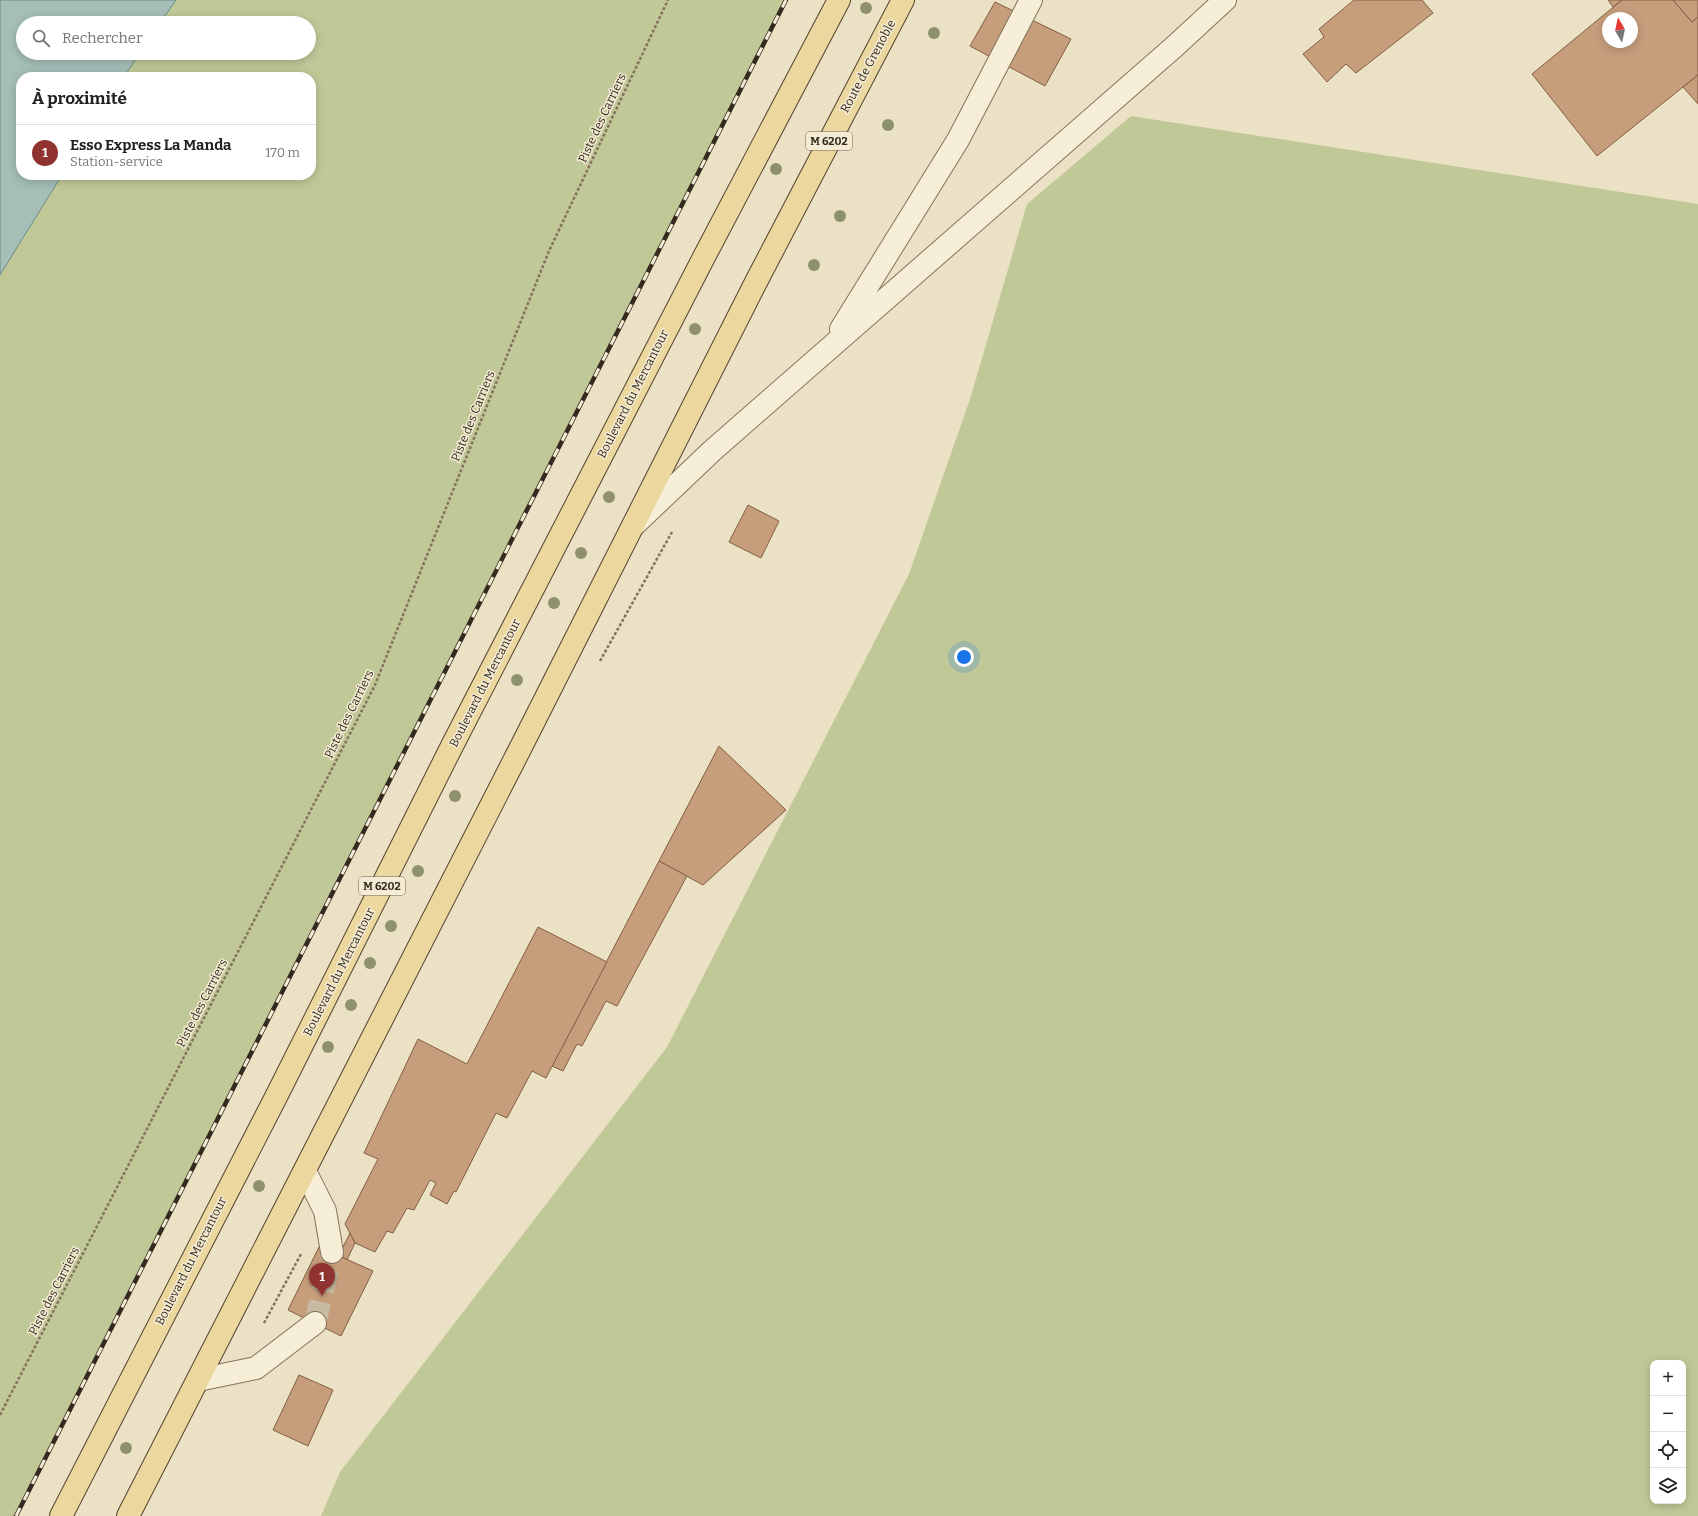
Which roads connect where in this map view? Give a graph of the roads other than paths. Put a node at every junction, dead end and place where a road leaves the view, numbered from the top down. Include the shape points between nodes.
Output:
1 (839, 0) edge
2 (903, 0) edge
3 (1031, 0) edge
4 (1225, 0) edge
5 (829, 348) junction
6 (632, 527) junction
7 (305, 1171) junction
8 (332, 1252) tunnel mouth
9 (315, 1323) tunnel mouth
10 (198, 1380) junction
11 (61, 1516) edge
12 (128, 1516) edge

1 - 11 main road, Boulevard du Mercantour / M 6202 via 454,744
2 - 6 main road, Route de Grenoble / M 6202
3 - 5 street via 958,140
4 - 5 street
5 - 6 street via 713,450
6 - 7 main road, M 6202
7 - 8 street via 325,1211
7 - 10 main road, M 6202
9 - 10 street via 256,1368
10 - 12 main road, M 6202

